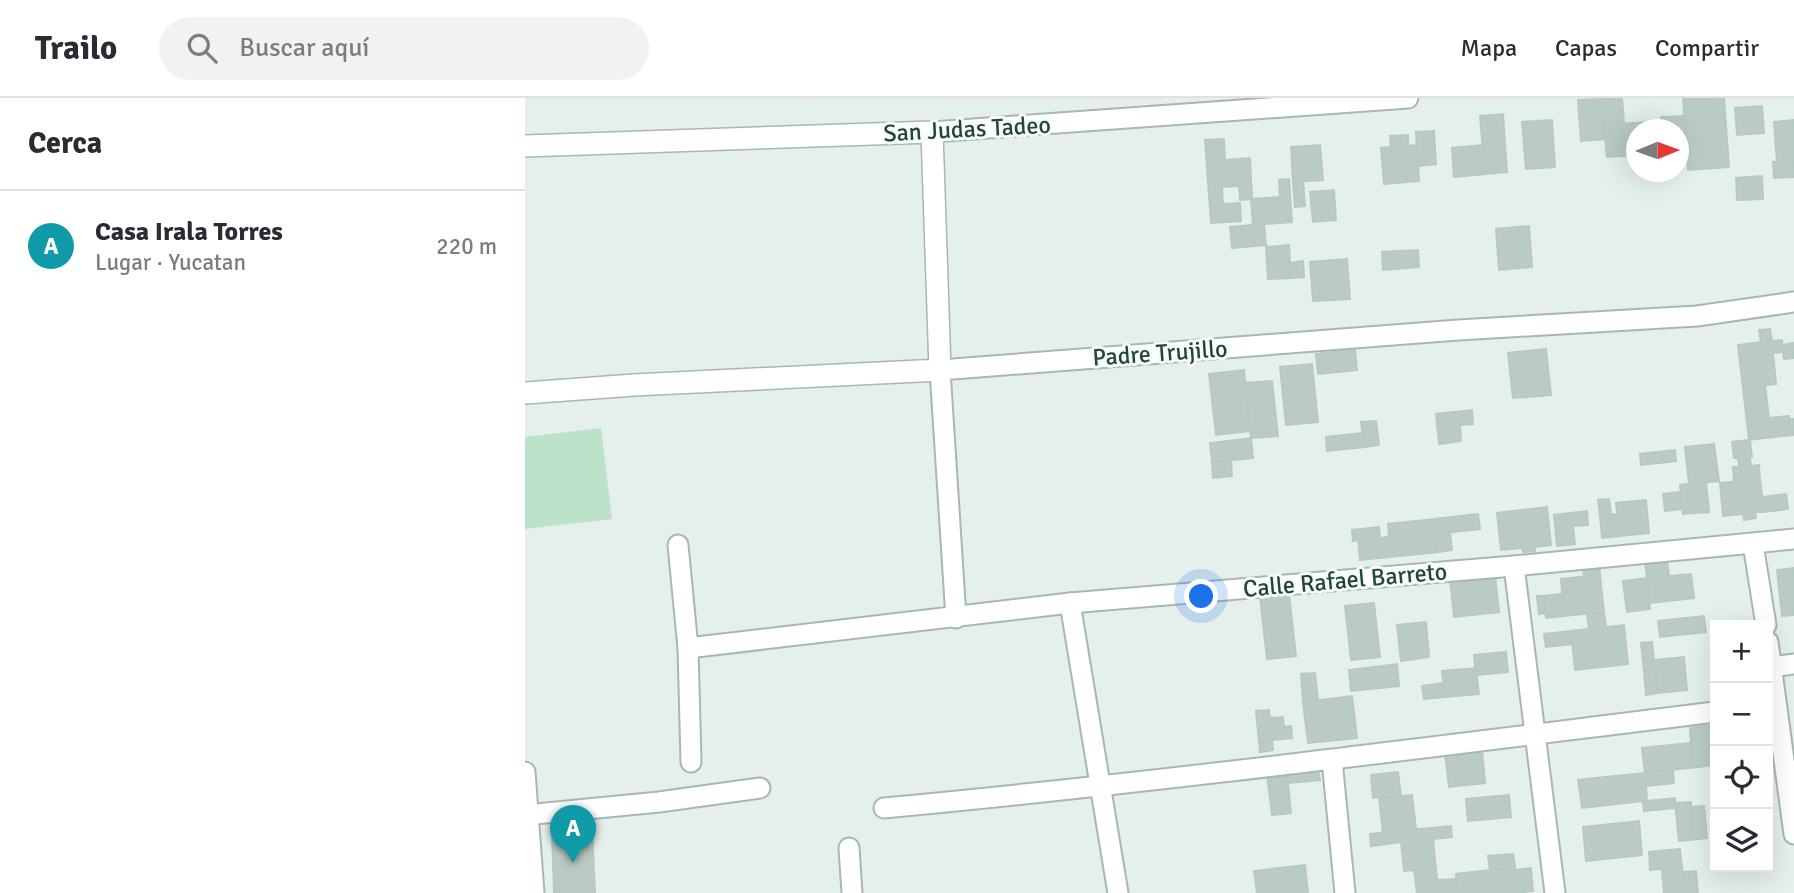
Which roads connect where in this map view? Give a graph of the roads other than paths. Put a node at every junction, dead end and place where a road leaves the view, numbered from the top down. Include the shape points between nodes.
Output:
1 (1408, 98) edge
2 (932, 132) junction
3 (525, 146) edge
4 (1794, 302) edge
5 (940, 370) junction
6 (525, 393) edge
7 (1794, 538) edge
8 (1753, 544) junction
9 (678, 545) dead end
10 (1514, 566) junction
11 (1070, 603) junction
12 (956, 618) junction
13 (1765, 620) edge
14 (688, 648) junction
15 (1794, 664) edge
16 (1773, 667) edge
17 (1710, 713) edge
18 (1773, 716) edge
19 (1537, 734) junction
20 (1332, 760) junction
21 (691, 762) dead end
22 (525, 772) edge
23 (1101, 786) junction
24 (760, 788) dead end
25 (884, 808) dead end
26 (526, 815) edge
27 (1794, 834) edge
28 (849, 848) dead end
29 (534, 893) edge
30 (852, 893) edge
31 (1118, 893) edge
32 (1345, 893) edge
33 (1555, 893) edge

1 - 2 street, San Judas Tadeo
2 - 3 street, San Judas Tadeo
2 - 5 street
4 - 5 street, Padre Trujillo via 1697,316
5 - 6 street, Padre Trujillo
5 - 12 street
7 - 8 street, Calle Rafael Barreto
8 - 10 street, Calle Rafael Barreto
8 - 13 street
9 - 14 street
10 - 11 street, Calle Rafael Barreto
10 - 19 street
11 - 12 street, Calle Rafael Barreto
11 - 23 street
12 - 14 street, Calle Rafael Barreto
14 - 21 street
15 - 16 street
17 - 19 street
18 - 27 street
19 - 20 street
19 - 33 street
20 - 23 street
20 - 32 street
22 - 26 street
23 - 25 street
23 - 31 street
24 - 26 street
26 - 29 street
28 - 30 street

